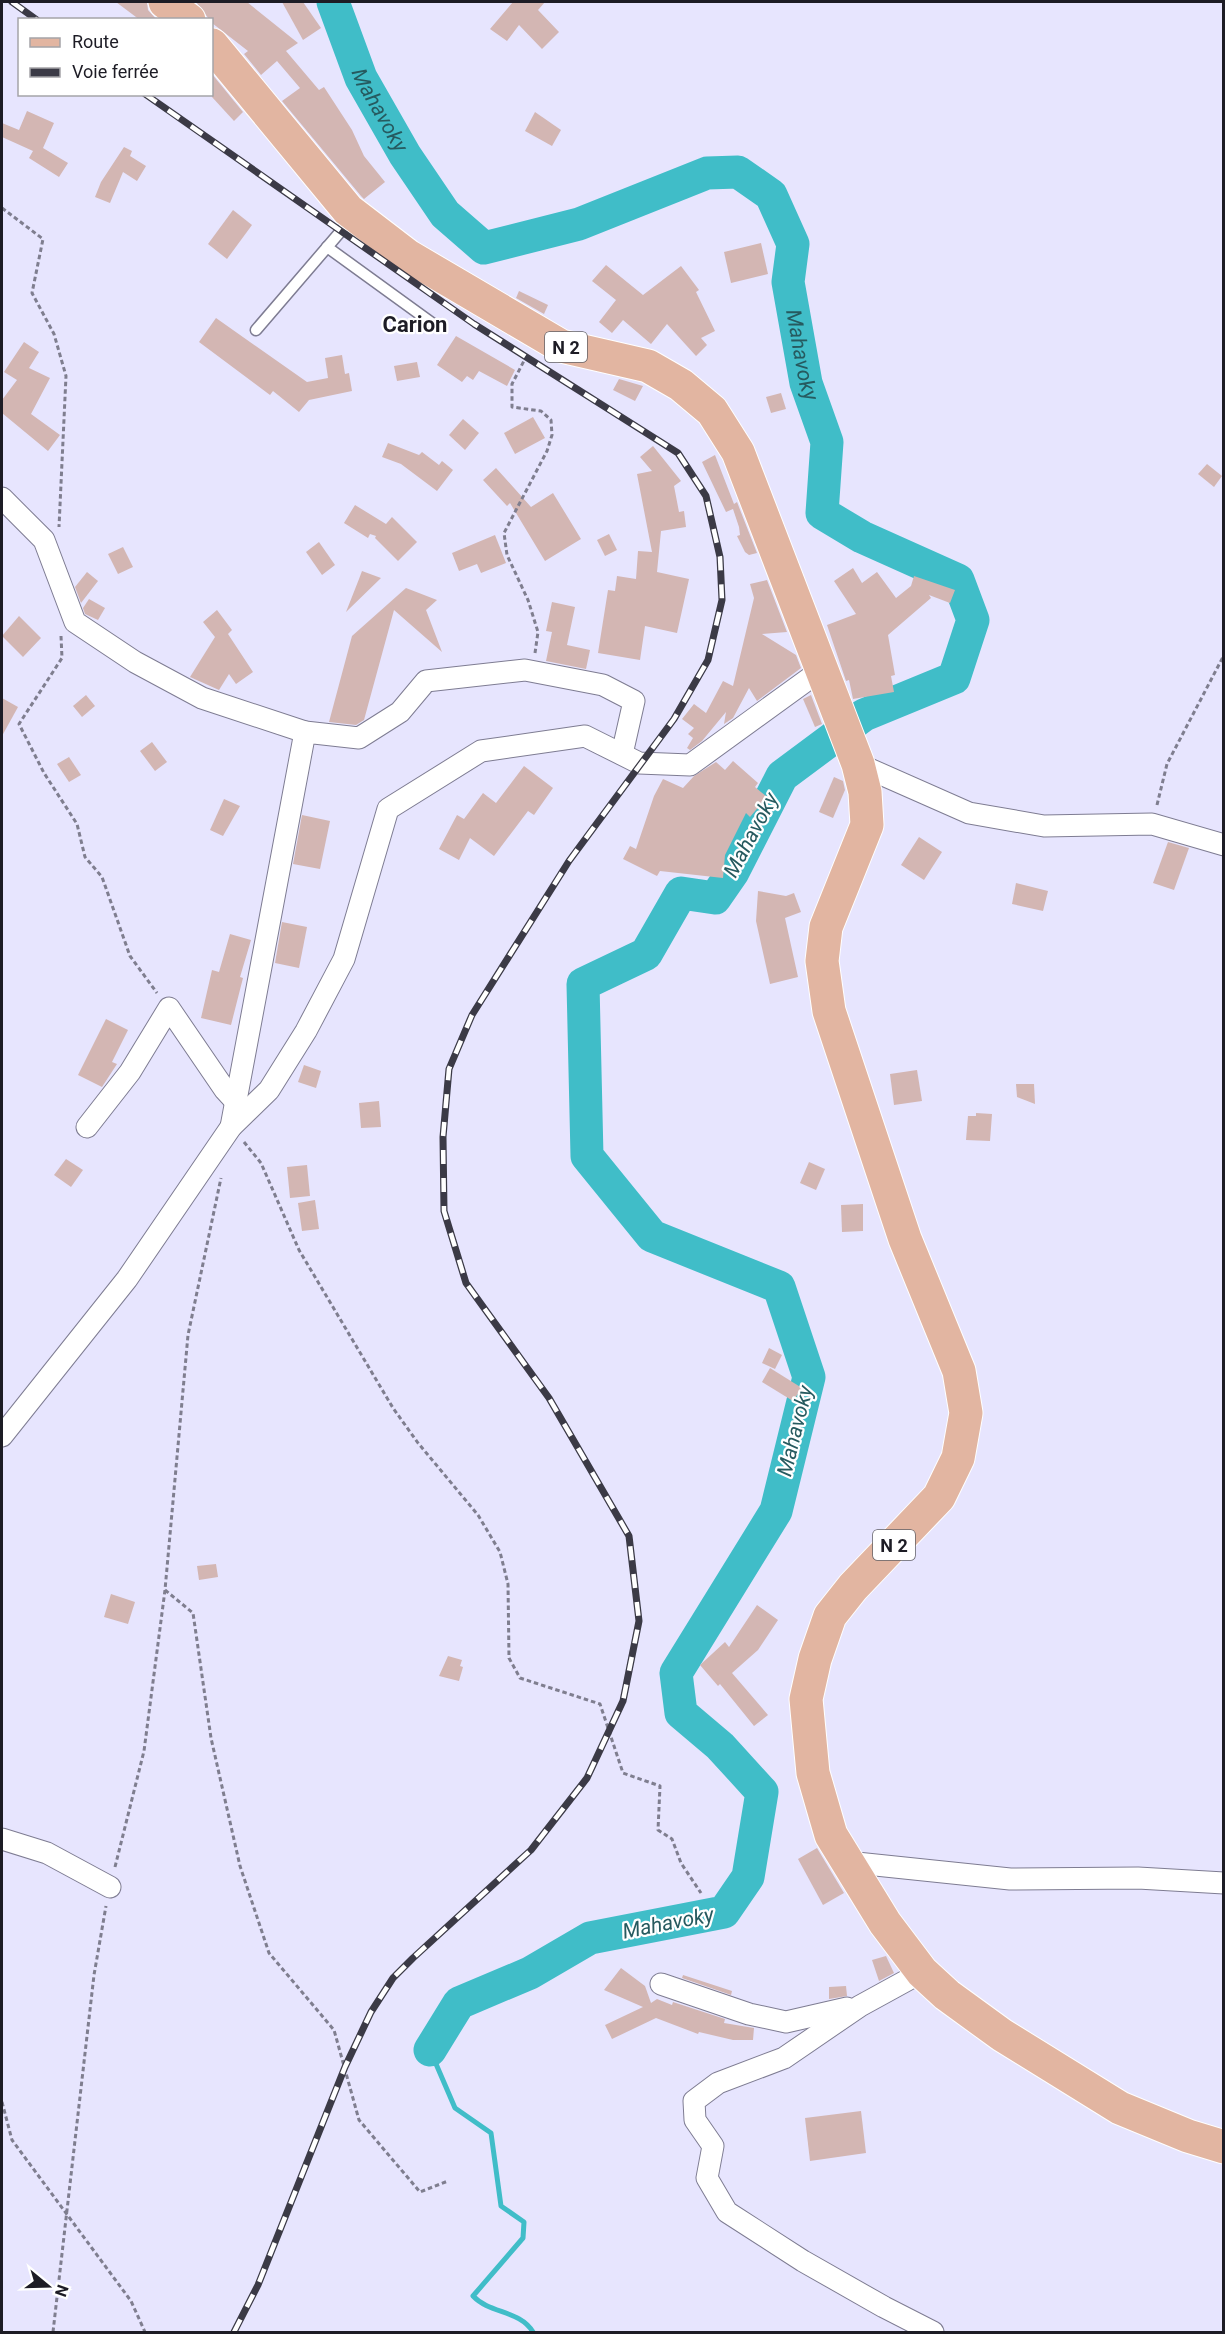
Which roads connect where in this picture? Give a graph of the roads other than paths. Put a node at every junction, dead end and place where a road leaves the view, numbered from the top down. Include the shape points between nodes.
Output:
1 (165, 2) edge
2 (186, 18) edge
3 (213, 46) edge
4 (354, 215) junction
5 (327, 247) junction
6 (436, 326) dead end
7 (256, 330) dead end
8 (2, 498) edge
9 (826, 683) junction
10 (304, 732) junction
11 (622, 754) junction
12 (858, 764) junction
13 (1224, 845) edge
14 (236, 1102) junction
15 (231, 1126) junction
16 (87, 1127) dead end
17 (2, 1436) edge
18 (2, 1839) edge
19 (847, 1862) junction
20 (1224, 1883) edge
21 (110, 1887) road end
22 (922, 1972) junction
23 (661, 1984) dead end
24 (860, 2006) junction
25 (1224, 2147) edge
26 (933, 2332) edge

1 - 2 main road
3 - 4 main road, N 2
4 - 5 lane
4 - 9 main road, N 2 via 408,256 561,346 648,366 681,385 712,411 738,452
5 - 6 lane
5 - 7 lane
8 - 10 street via 44,540 75,622 135,662 202,698
9 - 11 street via 690,765 639,763
9 - 12 main road, N 2
10 - 11 street via 359,738 400,712 426,681 525,670 603,685 634,701
10 - 14 street
11 - 15 street via 585,736 481,751 388,809 344,959 269,1090
12 - 13 street via 969,813 1044,826 1152,824
12 - 19 main road, N 2 via 867,825 826,927 822,961 829,1011 905,1239 959,1371 966,1413 958,1458 939,1497 830,1616 815,1659 806,1699 813,1773 831,1835
14 - 15 street
14 - 16 street via 169,1008 130,1072
15 - 17 street via 127,1279
18 - 21 street via 47,1853
19 - 20 street via 1010,1879 1138,1878
19 - 22 main road, N 2
22 - 24 street
22 - 25 main road, N 2 via 1002,2035 1120,2108
23 - 24 street via 749,2014 786,2022
24 - 26 street via 784,2058 718,2083 694,2101 695,2120 713,2146 707,2178 728,2212 803,2261

